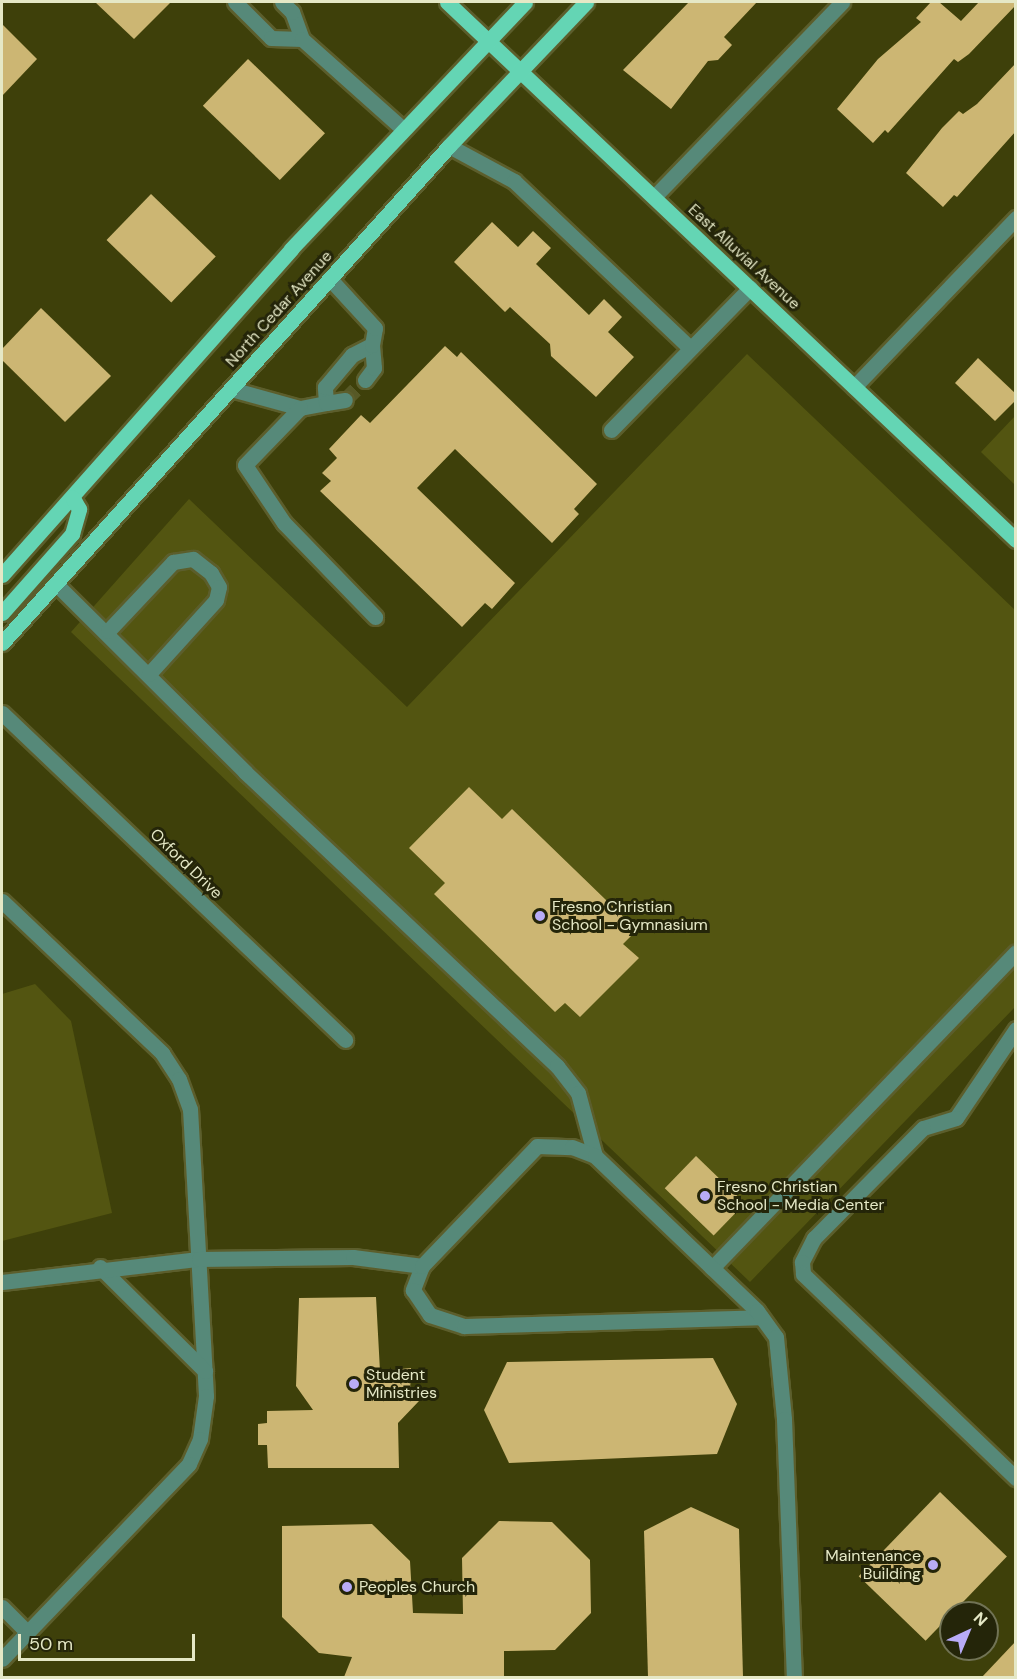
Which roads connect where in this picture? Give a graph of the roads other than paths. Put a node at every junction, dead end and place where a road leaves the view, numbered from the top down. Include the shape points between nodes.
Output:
1 (235, 2) edge
2 (282, 2) edge
3 (447, 2) edge
4 (525, 2) edge
5 (586, 2) edge
6 (842, 2) edge
7 (302, 39) junction
8 (488, 40) junction
9 (519, 70) junction
10 (403, 129) junction
11 (449, 146) junction
12 (654, 197) junction
13 (1016, 218) edge
14 (330, 279) junction
15 (750, 288) junction
16 (372, 345) junction
17 (690, 348) junction
18 (365, 380) tunnel mouth
19 (854, 387) junction
20 (231, 389) junction
21 (345, 400) tunnel mouth
22 (326, 403) junction
23 (300, 408) junction
24 (610, 430) dead end
25 (73, 498) junction
26 (1016, 540) edge
27 (2, 575) edge
28 (56, 584) junction
29 (2, 613) edge
30 (375, 617) dead end
31 (108, 631) junction
32 (2, 643) edge
33 (148, 674) junction
34 (2, 713) edge
35 (2, 901) edge
36 (1016, 952) edge
37 (1016, 1029) edge
38 (345, 1041) dead end
39 (595, 1156) junction
40 (199, 1259) junction
41 (422, 1266) junction
42 (100, 1268) junction
43 (712, 1268) junction
44 (2, 1281) edge
45 (761, 1317) junction
46 (205, 1371) junction
47 (1016, 1478) edge
48 (2, 1607) edge
49 (27, 1632) junction
50 (2, 1659) edge
51 (795, 1677) edge

1 - 7 street via 272,38
2 - 7 street via 292,12
3 - 8 main road, East Alluvial Avenue
4 - 8 main road, North Cedar Avenue
5 - 9 main road, North Cedar Avenue
6 - 12 street
7 - 10 street
8 - 9 main road, East Alluvial Avenue
8 - 10 main road, North Cedar Avenue
9 - 11 main road, North Cedar Avenue
9 - 12 main road, East Alluvial Avenue
10 - 25 main road, North Cedar Avenue
11 - 14 main road, North Cedar Avenue
11 - 17 street via 514,181
12 - 15 main road, East Alluvial Avenue
13 - 19 street
14 - 16 street via 375,328
14 - 20 main road, North Cedar Avenue
15 - 17 street
15 - 19 main road, East Alluvial Avenue
16 - 18 street via 374,368
16 - 22 street via 352,355 325,387
17 - 24 street
19 - 26 main road, East Alluvial Avenue
20 - 23 street
20 - 28 main road, North Cedar Avenue
21 - 22 street
22 - 23 street
23 - 30 street via 245,465 284,523
25 - 27 main road, North Cedar Avenue
25 - 29 main road via 79,509 72,534
28 - 31 street
28 - 32 main road, North Cedar Avenue
31 - 33 street
31 - 33 street via 173,562 193,559 211,573 219,587 216,600
33 - 39 street via 245,772 557,1066 578,1093
34 - 38 street, Oxford Drive
35 - 40 street via 162,1053 179,1078 190,1109
36 - 43 street
37 - 47 street via 956,1118 923,1128 814,1238 802,1262 803,1274
39 - 41 street via 572,1148 537,1146
39 - 43 street
40 - 41 street via 353,1257
40 - 42 street
40 - 46 street
41 - 45 street via 413,1290 430,1315 464,1326
42 - 44 street
42 - 46 street
43 - 45 street
45 - 51 street via 776,1337 783,1407
46 - 49 street via 200,1440 189,1464
48 - 49 street
49 - 50 street

